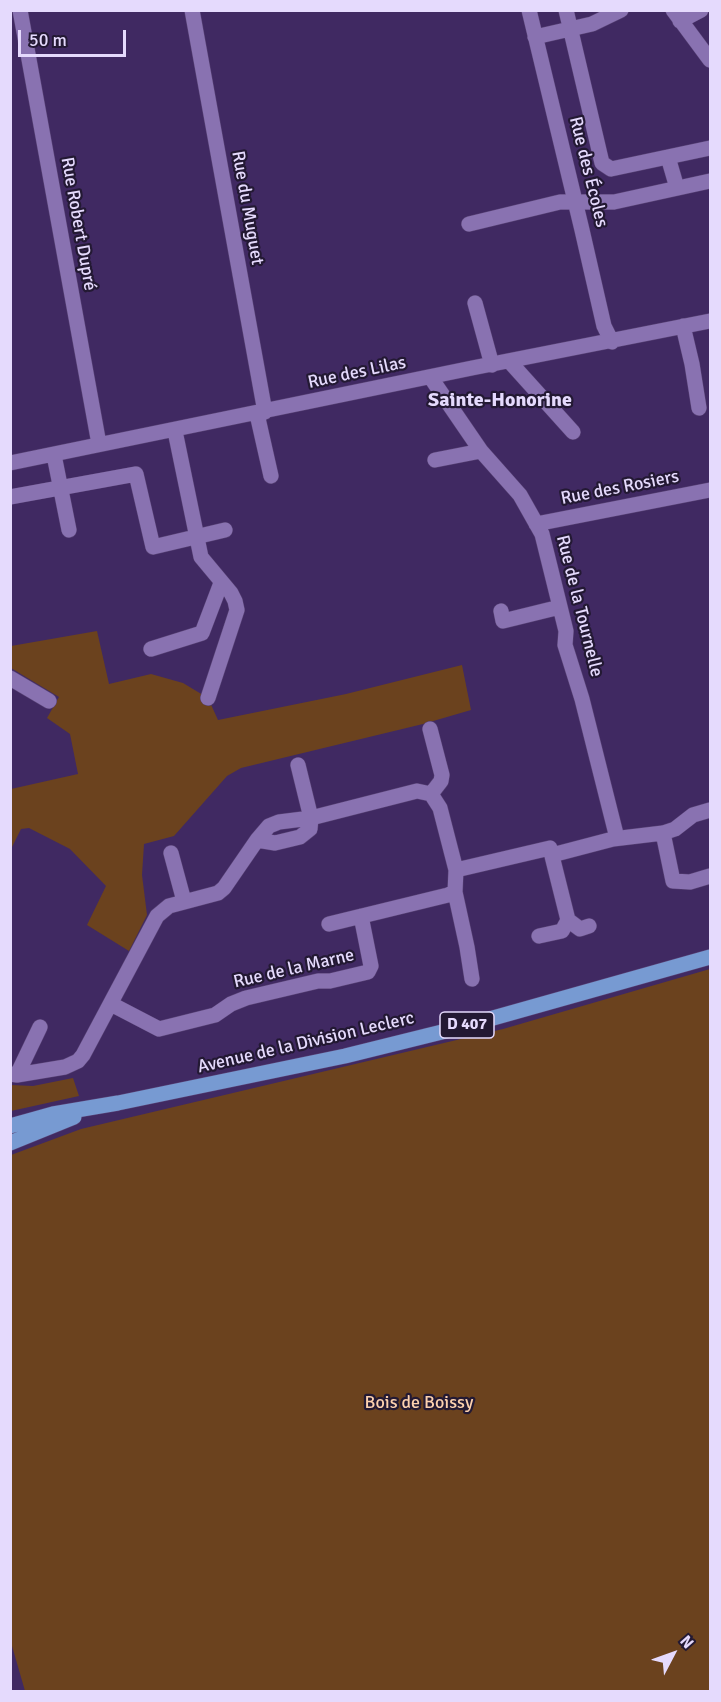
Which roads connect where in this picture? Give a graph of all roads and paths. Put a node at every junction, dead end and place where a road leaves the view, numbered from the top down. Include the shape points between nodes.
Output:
1 (20, 10) edge
2 (192, 10) edge
3 (528, 10) edge
4 (566, 10) edge
5 (621, 10) edge
6 (701, 10) edge
7 (676, 16) edge
8 (570, 29) junction
9 (535, 38) junction
10 (711, 60) edge
11 (711, 148) edge
12 (668, 157) junction
13 (711, 181) edge
14 (677, 188) junction
15 (575, 201) junction
16 (469, 224) dead end
17 (475, 303) dead end
18 (711, 321) edge
19 (683, 326) junction
20 (612, 342) junction
21 (509, 361) junction
22 (492, 365) junction
23 (431, 378) junction
24 (699, 408) dead end
25 (261, 413) junction
26 (175, 431) junction
27 (573, 432) dead end
28 (99, 444) junction
29 (481, 451) junction
30 (54, 455) junction
31 (435, 460) dead end
32 (10, 463) edge
33 (271, 476) dead end
34 (60, 488) junction
35 (711, 490) edge
36 (10, 497) edge
37 (536, 524) junction
38 (69, 530) dead end
39 (225, 530) dead end
40 (196, 538) junction
41 (221, 583) junction
42 (560, 607) junction
43 (501, 611) dead end
44 (151, 649) dead end
45 (10, 678) edge
46 (208, 698) dead end
47 (49, 701) dead end
48 (430, 729) dead end
49 (298, 765) dead end
50 (431, 794) junction
51 (711, 810) edge
52 (311, 818) junction
53 (663, 833) junction
54 (615, 838) junction
55 (171, 853) dead end
56 (552, 855) junction
57 (456, 870) junction
58 (711, 876) edge
59 (455, 892) junction
60 (184, 902) junction
61 (361, 916) junction
62 (568, 920) junction
63 (329, 924) dead end
64 (589, 926) dead end
65 (539, 936) dead end
66 (711, 957) edge
67 (472, 979) dead end
68 (111, 1004) junction
69 (40, 1027) dead end
70 (14, 1074) edge
71 (118, 1103) junction
72 (10, 1126) edge
73 (10, 1143) edge

1 - 28 street, Rue Robert Dupré
2 - 25 street, Rue du Muguet
3 - 9 street, Rue des Écoles
4 - 8 street
5 - 8 street
6 - 7 street
7 - 10 street
8 - 9 street
8 - 12 street via 602,163 611,169
9 - 15 street, Rue des Écoles
11 - 12 street
12 - 14 street
13 - 14 street
14 - 15 street via 614,202
15 - 16 street
15 - 20 street, Rue des Écoles via 603,322
17 - 22 street
18 - 19 street, Rue des Lilas
19 - 20 street, Rue des Lilas
19 - 24 street
20 - 21 street, Rue des Lilas
21 - 22 street, Rue des Lilas
21 - 27 street
22 - 23 street, Rue des Lilas
23 - 25 street, Rue des Lilas
23 - 29 street, Rue de la Tournelle
25 - 26 street, Rue des Lilas
25 - 33 street, Rue du Muguet
26 - 28 street, Rue des Lilas
26 - 40 street
28 - 30 street, Rue des Lilas
29 - 31 street
29 - 37 street, Rue de la Tournelle via 520,495
30 - 32 street, Rue des Lilas
30 - 34 street
34 - 36 street
34 - 38 street
34 - 40 street via 136,474 153,547
35 - 37 street, Rue des Rosiers
37 - 42 street, Rue de la Tournelle
39 - 40 street
40 - 41 street via 201,557
41 - 44 street via 202,633
41 - 46 street via 236,601 237,610
42 - 43 street via 503,621
42 - 54 street, Rue de la Tournelle via 565,645
45 - 47 street
48 - 50 street via 442,775
49 - 52 street
50 - 52 street via 417,791
50 - 57 street via 440,808
51 - 53 street via 693,815
52 - 60 street via 310,829 300,837 275,843 257,840 225,888
53 - 54 street
53 - 58 street via 673,881 690,882
54 - 56 street
55 - 60 street
56 - 57 street via 550,848
56 - 62 street
57 - 59 street
59 - 61 street, Rue de la Marne
59 - 67 street
60 - 68 street via 169,906 157,916
61 - 63 street, Rue de la Marne
61 - 68 street, Rue de la Marne via 371,966 368,972 246,998 215,1016 159,1029
62 - 64 street via 580,929
62 - 65 street via 562,931
66 - 71 main road, Avenue de la Division Leclerc / D 407 via 355,1054
68 - 70 street via 83,1055 72,1065
69 - 70 street
71 - 72 main road, Avenue de la Division Leclerc / D 407
71 - 73 main road, Avenue de la Division Leclerc / D 407

